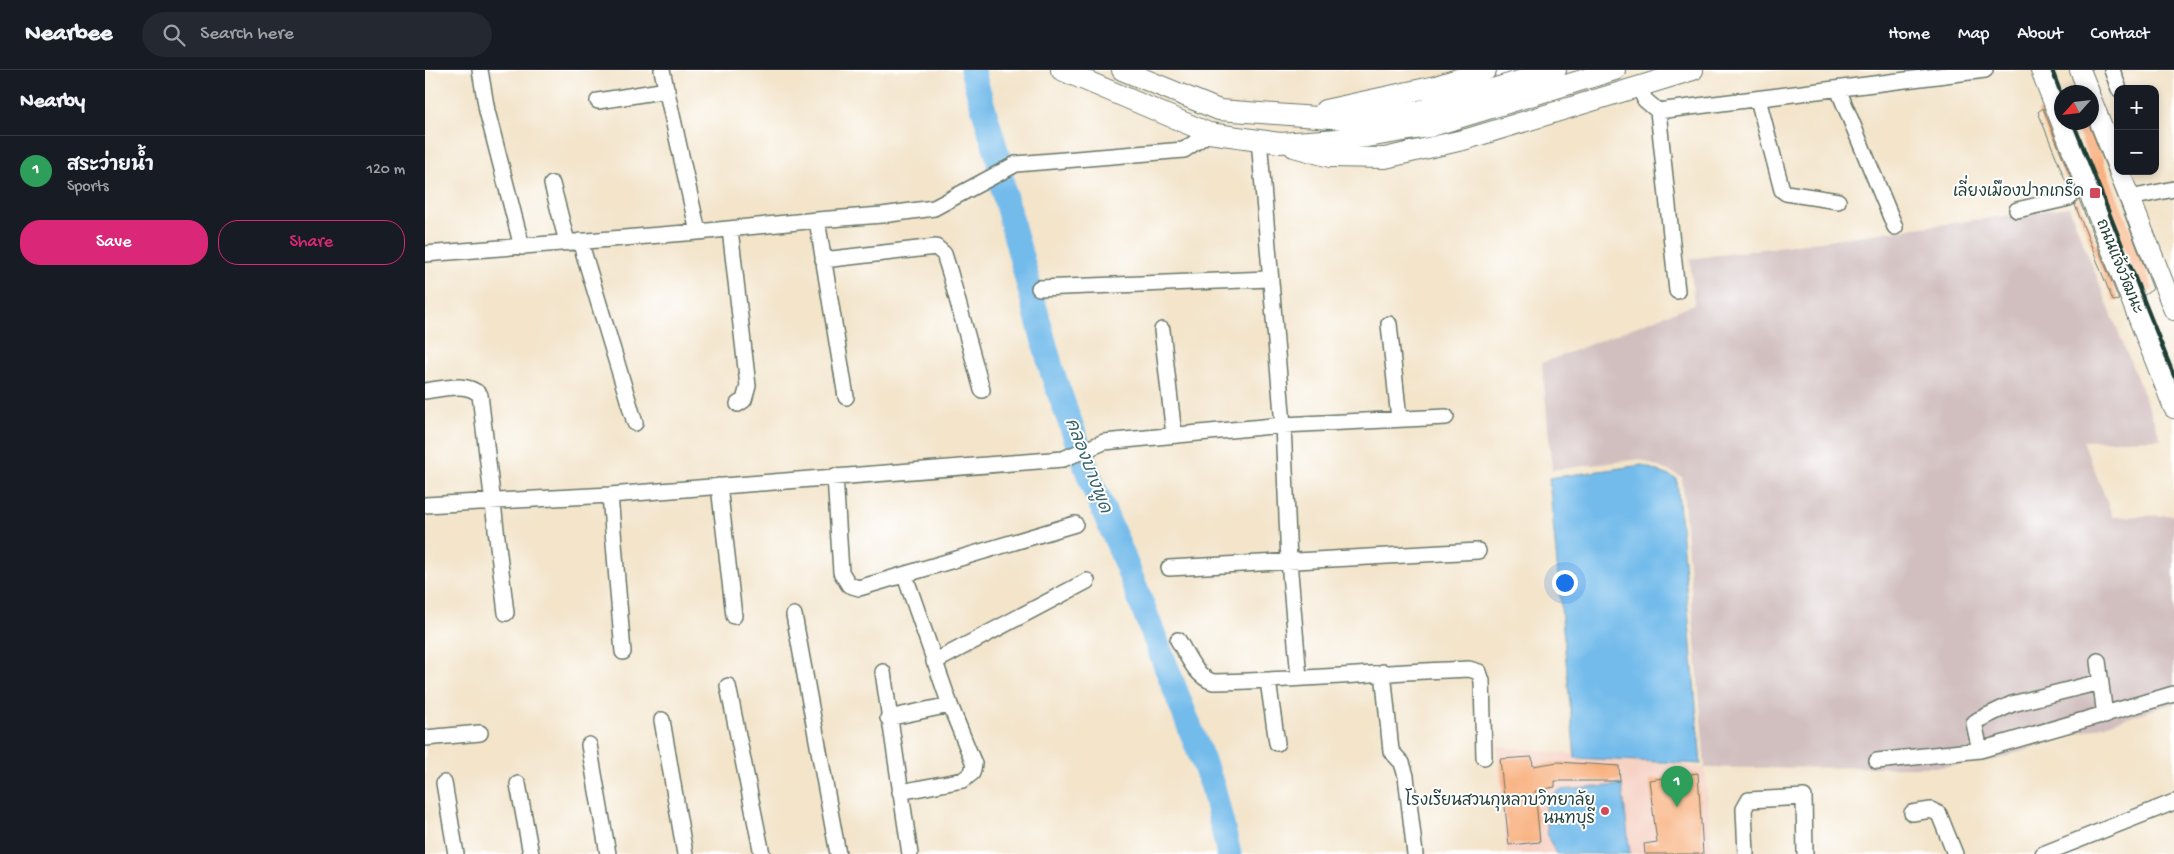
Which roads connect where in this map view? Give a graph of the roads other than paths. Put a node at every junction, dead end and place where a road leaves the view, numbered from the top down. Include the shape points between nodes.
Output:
1 (480, 70) edge
2 (662, 70) edge
3 (1061, 70) edge
4 (1122, 70) edge
5 (1486, 70) edge
6 (1556, 70) edge
7 (1615, 70) edge
8 (1693, 70) edge
9 (1985, 70) edge
10 (2041, 70) edge
11 (2080, 70) edge
12 (2112, 70) edge
13 (2086, 85) edge
14 (2118, 85) edge
15 (1639, 86) junction
16 (1838, 88) junction
17 (667, 90) junction
18 (1758, 99) junction
19 (598, 101) dead end
20 (1657, 111) junction
21 (1295, 116) junction
22 (2099, 119) edge
23 (1209, 133) junction
24 (1259, 139) junction
25 (1280, 143) junction
26 (2114, 157) edge
27 (2121, 175) edge
28 (551, 184) dead end
29 (2174, 189) edge
30 (2069, 198) dead end
31 (2130, 198) junction
32 (1838, 200) dead end
33 (2017, 210) dead end
34 (817, 220) junction
35 (1895, 227) dead end
36 (730, 229) junction
37 (698, 232) junction
38 (574, 242) junction
39 (522, 247) junction
40 (425, 254) edge
41 (823, 260) junction
42 (1269, 279) junction
43 (1039, 288) dead end
44 (1677, 291) dead end
45 (2174, 310) edge
46 (1389, 324) dead end
47 (1162, 330) dead end
48 (982, 390) dead end
49 (425, 391) edge
50 (846, 397) dead end
51 (738, 404) dead end
52 (2174, 408) edge
53 (1446, 416) dead end
54 (1399, 419) junction
55 (635, 423) dead end
56 (1283, 425) junction
57 (1174, 435) junction
58 (835, 476) junction
59 (719, 486) junction
60 (610, 495) junction
61 (493, 502) junction
62 (425, 505) edge
63 (1075, 524) dead end
64 (1478, 551) dead end
65 (1289, 560) junction
66 (1169, 568) dead end
67 (905, 576) junction
68 (1087, 581) dead end
69 (506, 612) dead end
70 (794, 615) dead end
71 (734, 616) dead end
72 (1178, 640) dead end
73 (623, 652) dead end
74 (2098, 661) dead end
75 (935, 662) junction
76 (883, 672) dead end
77 (1383, 672) junction
78 (1299, 678) junction
79 (1268, 681) junction
80 (2100, 682) junction
81 (728, 686) dead end
82 (2174, 694) edge
83 (950, 705) junction
84 (2105, 716) junction
85 (889, 718) junction
86 (662, 720) dead end
87 (479, 733) dead end
88 (425, 738) edge
89 (1277, 743) dead end
90 (589, 745) dead end
91 (1980, 750) junction
92 (1484, 757) dead end
93 (1877, 761) dead end
94 (444, 783) dead end
95 (519, 784) dead end
96 (900, 792) junction
97 (2174, 802) edge
98 (1912, 813) dead end
99 (456, 854) edge
100 (531, 854) edge
101 (608, 854) edge
102 (685, 854) edge
103 (762, 854) edge
104 (837, 854) edge
105 (910, 854) edge
106 (1415, 854) edge
107 (1746, 854) edge
108 (1805, 854) edge
109 (1955, 854) edge
110 (2043, 854) edge

1 - 39 street via 487,111
2 - 17 street
3 - 23 main road
4 - 21 main road via 1219,110
5 - 21 main road via 1436,86
6 - 21 main road via 1418,111 1359,120
7 - 25 main road via 1429,126 1367,137
8 - 15 main road
9 - 16 street
10 - 52 main road, ถนนแจ้งวัฒนะ
11 - 13 main road
12 - 14 street
15 - 20 street via 1645,100
15 - 25 main road via 1467,139 1385,158 1330,157
16 - 18 street
16 - 35 street
17 - 19 street
17 - 37 street
18 - 20 street
18 - 32 street via 1782,190
20 - 44 street
22 - 26 main road
23 - 24 main road
23 - 34 street via 1185,150 1016,164 934,208
24 - 25 main road
24 - 42 street
27 - 31 main road
28 - 38 street
29 - 31 street
30 - 33 street
31 - 45 main road
34 - 36 street
34 - 41 street
36 - 37 street
36 - 51 street via 748,386 745,400
37 - 38 street
38 - 39 street
38 - 55 street
39 - 40 street
41 - 48 street via 936,247 944,254
41 - 50 street
42 - 43 street
42 - 56 street
46 - 54 street
47 - 57 street
49 - 61 street via 467,387 480,395
53 - 54 street
54 - 56 street
56 - 57 street
56 - 65 street
57 - 58 street via 1104,442 1063,459
58 - 59 street
58 - 67 street via 841,572 849,585 859,588
59 - 60 street
59 - 71 street
60 - 61 street
60 - 73 street
61 - 62 street
61 - 69 street
63 - 67 street
64 - 65 street
65 - 66 street
65 - 78 street
67 - 75 street
68 - 75 street
70 - 104 street
72 - 79 street via 1197,672 1205,679 1213,682
74 - 80 street
75 - 83 street
76 - 85 street
77 - 78 street
77 - 92 street via 1469,669 1479,672
77 - 106 street via 1391,751 1402,763 1406,776
78 - 79 street
79 - 89 street
80 - 84 street
80 - 91 street via 2012,704 1978,720 1974,728
81 - 103 street
82 - 84 street
83 - 85 street
83 - 96 street via 974,764 972,774 963,780
84 - 91 street
85 - 96 street
86 - 102 street
87 - 88 street
90 - 101 street
91 - 93 street
94 - 99 street
95 - 100 street
96 - 105 street
97 - 110 street
98 - 109 street via 1931,810 1939,814
107 - 108 street via 1743,809 1749,800 1804,797

